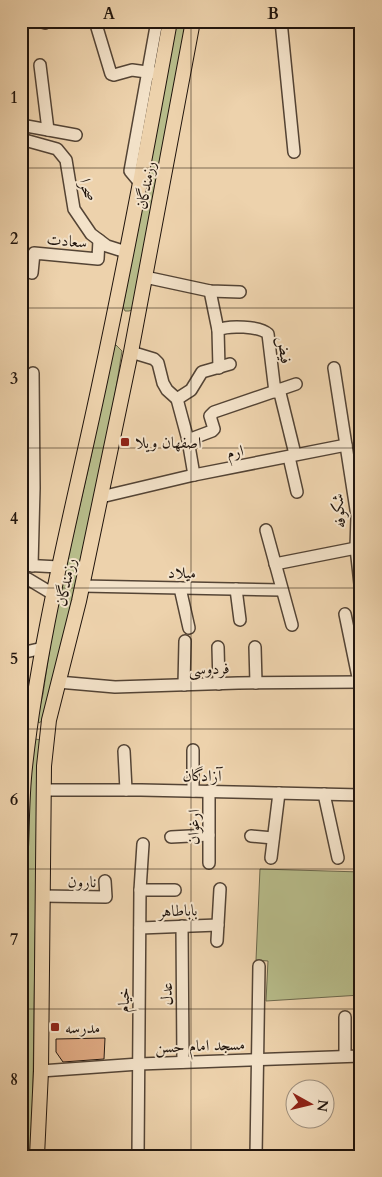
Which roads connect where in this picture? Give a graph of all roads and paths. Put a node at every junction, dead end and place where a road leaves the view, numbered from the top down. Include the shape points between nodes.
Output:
1 (95, 21) edge
2 (157, 21) edge
3 (170, 21) edge
4 (193, 21) edge
5 (281, 21) edge
6 (40, 66) dead end
7 (154, 73) junction
8 (21, 125) edge
9 (48, 130) junction
10 (76, 134) dead end
11 (21, 139) edge
12 (294, 152) dead end
13 (99, 240) junction
14 (126, 252) junction
15 (32, 273) dead end
16 (145, 277) junction
17 (210, 290) junction
18 (240, 292) dead end
19 (115, 308) junction
20 (138, 315) junction
21 (218, 330) junction
22 (108, 343) junction
23 (131, 350) junction
24 (334, 368) dead end
25 (33, 374) dead end
26 (296, 384) dead end
27 (277, 391) junction
28 (177, 399) junction
29 (188, 440) junction
30 (346, 444) junction
31 (292, 455) junction
32 (194, 475) junction
33 (297, 492) dead end
34 (101, 496) junction
35 (266, 530) dead end
36 (356, 548) junction
37 (275, 564) junction
38 (26, 566) edge
39 (60, 567) junction
40 (21, 578) edge
41 (82, 586) junction
42 (180, 588) junction
43 (236, 589) junction
44 (282, 590) junction
45 (361, 593) edge
46 (53, 594) junction
47 (345, 614) dead end
48 (240, 620) dead end
49 (292, 625) dead end
50 (189, 628) dead end
51 (185, 641) dead end
52 (218, 647) dead end
53 (255, 647) dead end
54 (44, 648) junction
55 (21, 653) edge
56 (58, 682) junction
57 (360, 682) edge
58 (256, 683) junction
59 (219, 684) junction
60 (184, 685) junction
61 (193, 750) dead end
62 (124, 751) dead end
63 (43, 790) junction
64 (126, 790) junction
65 (193, 791) junction
66 (210, 791) junction
67 (279, 793) junction
68 (324, 794) junction
69 (361, 795) edge
70 (22, 817) edge
71 (209, 835) junction
72 (251, 836) dead end
73 (171, 837) dead end
74 (273, 838) junction
75 (144, 844) dead end
76 (21, 847) edge
77 (271, 858) dead end
78 (338, 858) dead end
79 (209, 863) dead end
80 (105, 881) dead end
81 (220, 889) dead end
82 (140, 890) junction
83 (175, 890) dead end
84 (42, 896) junction
85 (218, 925) junction
86 (182, 926) junction
87 (140, 928) junction
88 (217, 941) dead end
89 (259, 966) dead end
90 (345, 1017) dead end
91 (345, 1056) junction
92 (361, 1056) edge
93 (258, 1059) junction
94 (184, 1062) junction
95 (139, 1064) junction
96 (41, 1071) junction
97 (37, 1156) edge
98 (138, 1156) edge
99 (256, 1156) edge

1 - 7 street via 111,74 132,70
2 - 7 street
3 - 7 main road, رزمندگان
4 - 16 main road, رزمندگان
5 - 12 street
6 - 9 street
7 - 14 main road, رزمندگان via 140,183
8 - 9 street
9 - 10 street
11 - 13 street, صحرا via 57,149 66,160 74,210
13 - 14 street, صحرا
13 - 15 street, سعادت via 98,259 34,253
14 - 19 main road, رزمندگان
16 - 17 street
16 - 20 main road, رزمندگان
17 - 18 street
17 - 21 street
19 - 20 main road via 119,316
19 - 22 main road, رزمندگان
20 - 23 main road, رزمندگان
21 - 27 street, فیض via 234,326 266,332
21 - 28 street via 224,366 202,372 191,390
22 - 23 main road via 118,338 125,340
22 - 39 main road, رزمندگان
23 - 28 street via 158,363 162,383
23 - 34 main road, رزمندگان
24 - 30 street, شکوفه
25 - 38 street via 34,488
26 - 27 street
27 - 29 street via 211,413 214,429
27 - 31 street
28 - 29 street
29 - 32 street
30 - 31 street, ارم
30 - 36 street, شکوفه via 357,516
31 - 32 street, ارم
31 - 33 street
32 - 34 street, ارم
34 - 41 main road, رزمندگان
35 - 37 street
36 - 37 street
36 - 45 street, شکوفه
37 - 44 street
38 - 39 street
39 - 46 main road, رزمندگان
40 - 46 street
41 - 42 street, میلاد
41 - 56 main road, رزمندگان
42 - 43 street, میلاد
42 - 50 street
43 - 44 street, میلاد
43 - 48 street
44 - 49 street
46 - 54 main road, رزمندگان
47 - 57 street
51 - 60 street
52 - 59 street
53 - 58 street
54 - 55 street
54 - 70 main road, رزمندگان via 25,769
56 - 60 street, فردوسی via 115,687
56 - 63 main road, رزمندگان via 49,720
57 - 58 street, فردوسی
58 - 59 street, فردوسی
59 - 60 street, فردوسی
61 - 65 street
62 - 64 street
63 - 64 street, آزادگان
63 - 84 main road, رزمندگان
64 - 65 street, آزادگان
65 - 66 street, آزادگان
66 - 67 street, آزادگان
66 - 71 street, ارغوان
67 - 68 street, آزادگان
67 - 74 street
68 - 69 street, آزادگان
68 - 78 street
70 - 76 main road, رزمندگان
71 - 73 street
71 - 79 street, ارغوان
72 - 74 street
74 - 77 street
75 - 82 street, خیام
80 - 84 street, نارون via 106,897
81 - 85 street
82 - 83 street
82 - 87 street, خیام
84 - 96 main road, رزمندگان
85 - 86 street, باباطاهر
85 - 88 street
86 - 87 street, باباطاهر
86 - 94 street, عدل
87 - 95 street, خیام
89 - 93 street
90 - 91 street
91 - 92 street, مسجد امام حسن
91 - 93 street, مسجد امام حسن
93 - 94 street, مسجد امام حسن
93 - 99 street
94 - 95 street, مسجد امام حسن
95 - 96 street, مسجد امام حسن
95 - 98 street, خیام
96 - 97 main road, رزمندگان

